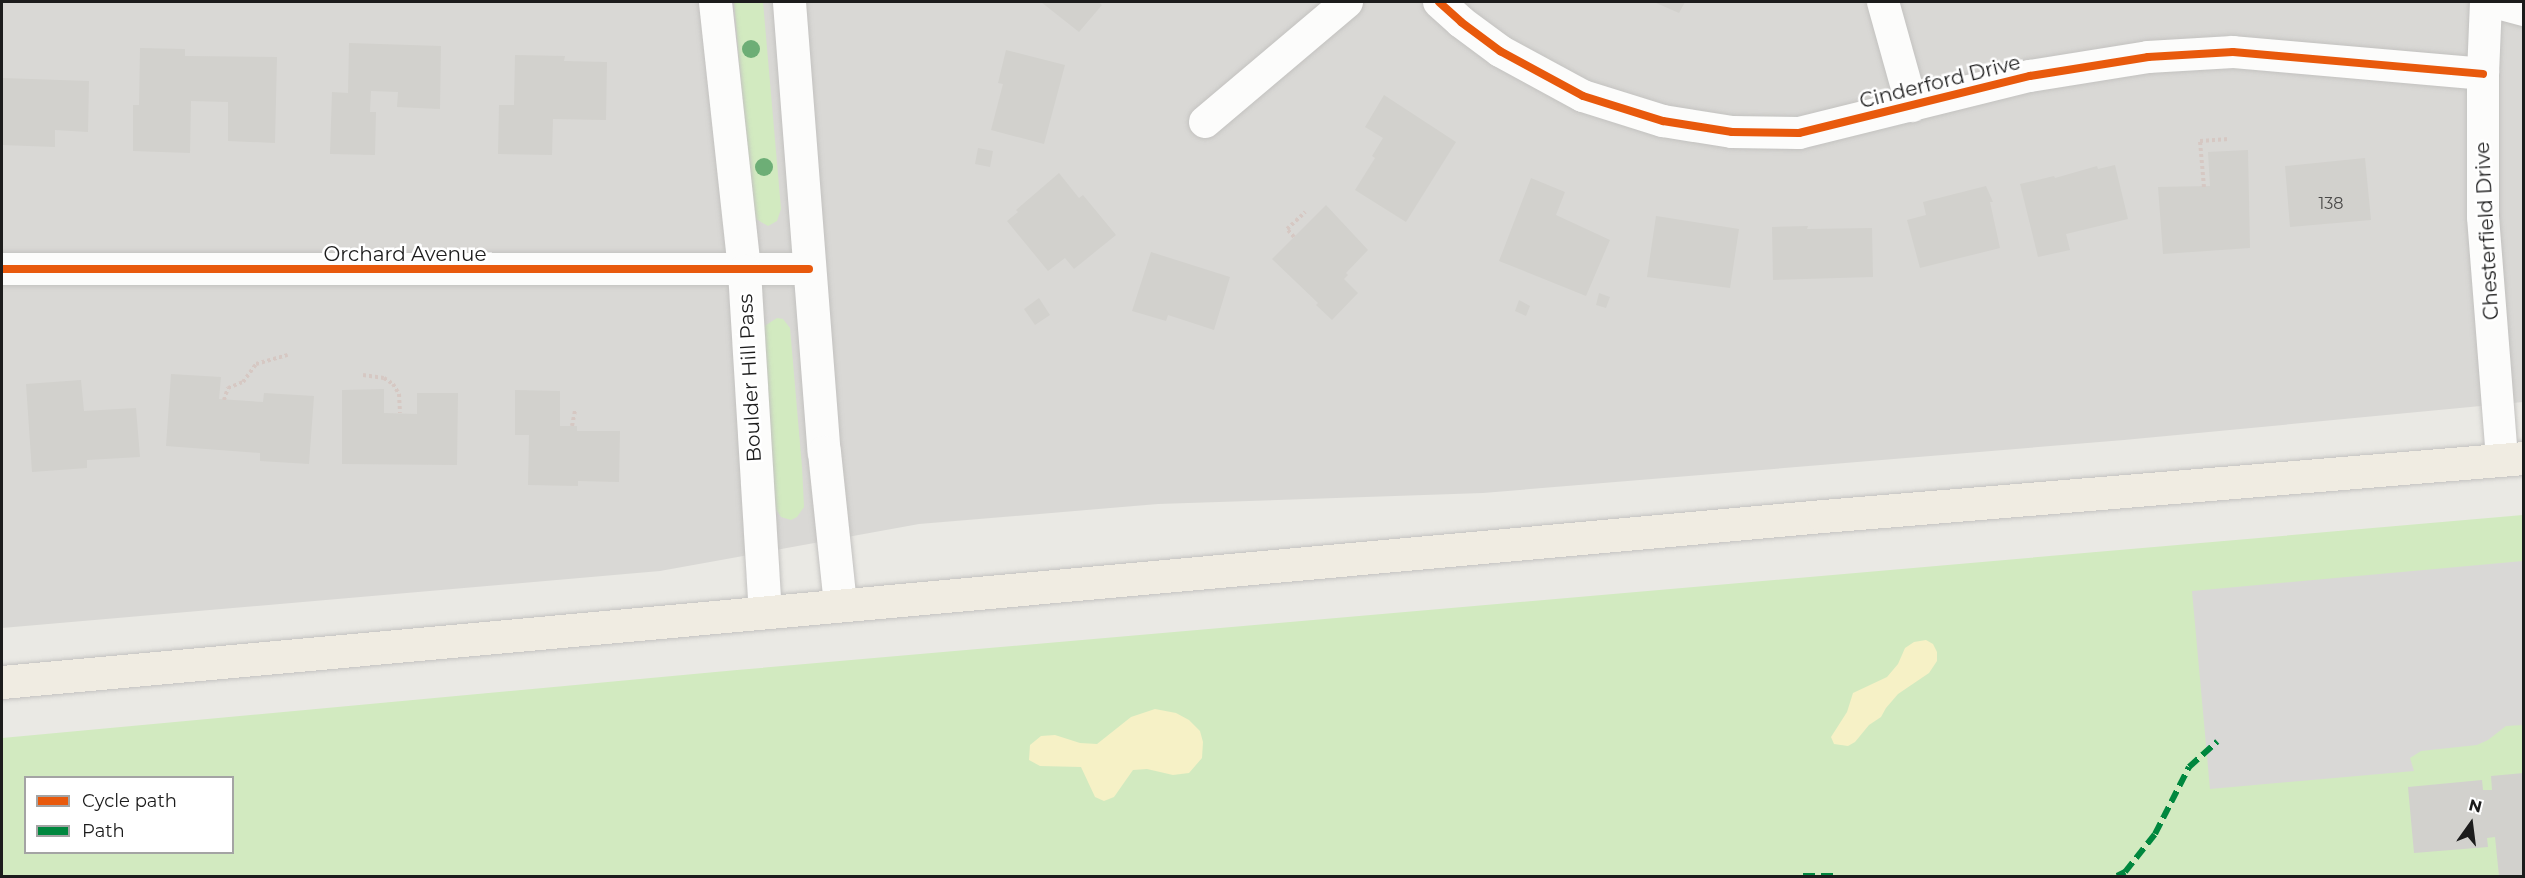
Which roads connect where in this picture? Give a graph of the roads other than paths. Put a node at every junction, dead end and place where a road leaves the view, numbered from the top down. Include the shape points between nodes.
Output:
1 (715, 2) edge
2 (789, 2) edge
3 (1347, 2) edge
4 (1439, 2) edge
5 (1883, 2) edge
6 (2486, 2) edge
7 (2494, 2) edge
8 (2523, 10) edge
9 (2483, 74) junction
10 (1912, 106) junction
11 (1205, 122) dead end
12 (2, 269) edge
13 (809, 269) junction
14 (744, 271) junction
15 (2513, 458) edge
16 (840, 604) junction
17 (765, 611) junction
18 (2, 682) edge

1 - 14 street, Boulder Hill Pass
2 - 13 street
3 - 11 street
4 - 10 street, Cinderford Drive via 1500,51 1583,96 1663,121 1732,132 1799,133
5 - 10 street
6 - 9 street, Chesterfield Drive
7 - 8 street
9 - 10 street, Cinderford Drive via 2227,52 2148,57 2030,76
9 - 15 street, Chesterfield Drive via 2482,217
12 - 14 street, Orchard Avenue
13 - 14 street, Orchard Avenue
13 - 16 street
14 - 17 street, Boulder Hill Pass
15 - 16 main road
16 - 17 main road
17 - 18 main road

